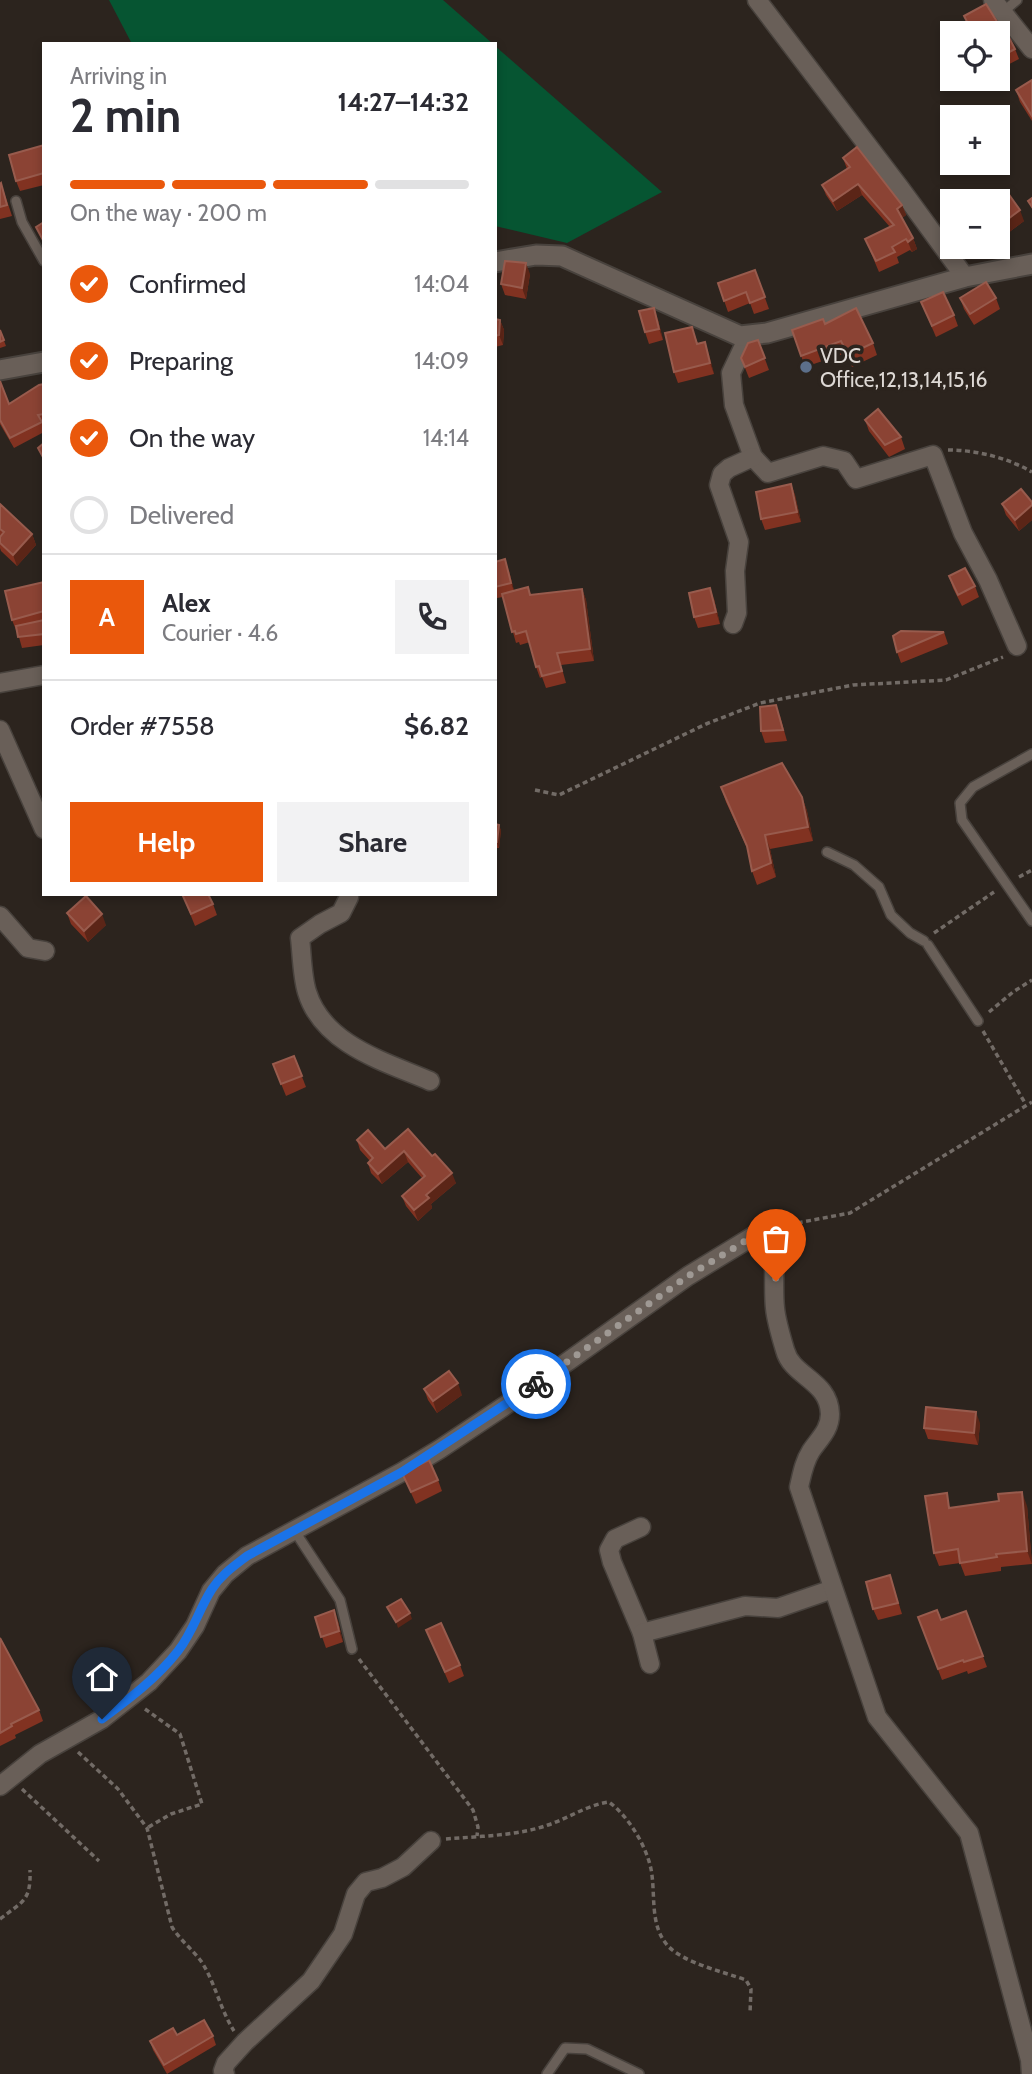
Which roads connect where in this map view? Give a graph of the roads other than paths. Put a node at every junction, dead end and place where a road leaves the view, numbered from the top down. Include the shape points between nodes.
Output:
1 (757, 0) edge
2 (1017, 0) edge
3 (998, 6) edge
4 (1032, 48) edge
5 (16, 201) dead end
6 (42, 257) edge
7 (497, 262) edge
8 (1032, 264) edge
9 (965, 277) junction
10 (749, 335) junction
11 (42, 362) edge
12 (0, 370) edge
13 (753, 457) junction
14 (733, 624) dead end
15 (1017, 646) road end
16 (42, 675) edge
17 (0, 683) edge
18 (0, 730) edge
19 (1032, 754) edge
20 (39, 804) edge
21 (827, 852) dead end
22 (349, 896) edge
23 (0, 916) edge
24 (1032, 921) edge
25 (45, 951) dead end
26 (978, 1021) road end
27 (430, 1081) dead end
28 (641, 1527) dead end
29 (294, 1531) junction
30 (833, 1589) junction
31 (642, 1633) junction
32 (352, 1649) road end
33 (650, 1664) dead end
34 (5, 1782) edge
35 (431, 1841) road end
36 (225, 2074) edge
37 (547, 2074) edge
38 (639, 2074) edge
39 (1031, 2074) edge

1 - 9 street
2 - 3 lane
3 - 4 street
5 - 6 lane
7 - 10 main road via 562,256 715,326
8 - 9 main road
9 - 10 main road
10 - 13 street via 731,373 734,405
11 - 12 main road
13 - 14 street via 729,468 719,485 739,542
13 - 15 street via 768,473 823,456 844,461 856,479 933,455 963,533
16 - 17 street
18 - 20 street
19 - 24 lane via 972,787 960,803 962,820
21 - 26 lane via 855,866 879,887 891,915 926,943
22 - 27 street via 341,913 300,939 307,993 324,1023 353,1047
23 - 25 street via 28,948
28 - 31 street via 615,1539 608,1550
29 - 30 street via 440,1449 688,1276 765,1229 773,1246 775,1309 785,1352 828,1401 827,1431 803,1467 799,1487
29 - 32 lane via 340,1600
29 - 34 street via 247,1556 225,1574 178,1651 133,1696 40,1754
30 - 31 street via 778,1608 745,1606
30 - 39 street via 877,1717 969,1833
31 - 33 street
35 - 36 street via 403,1867 366,1882 356,1894 343,1934 310,1981 242,2045 226,2063
37 - 38 lane via 565,2048 587,2049

